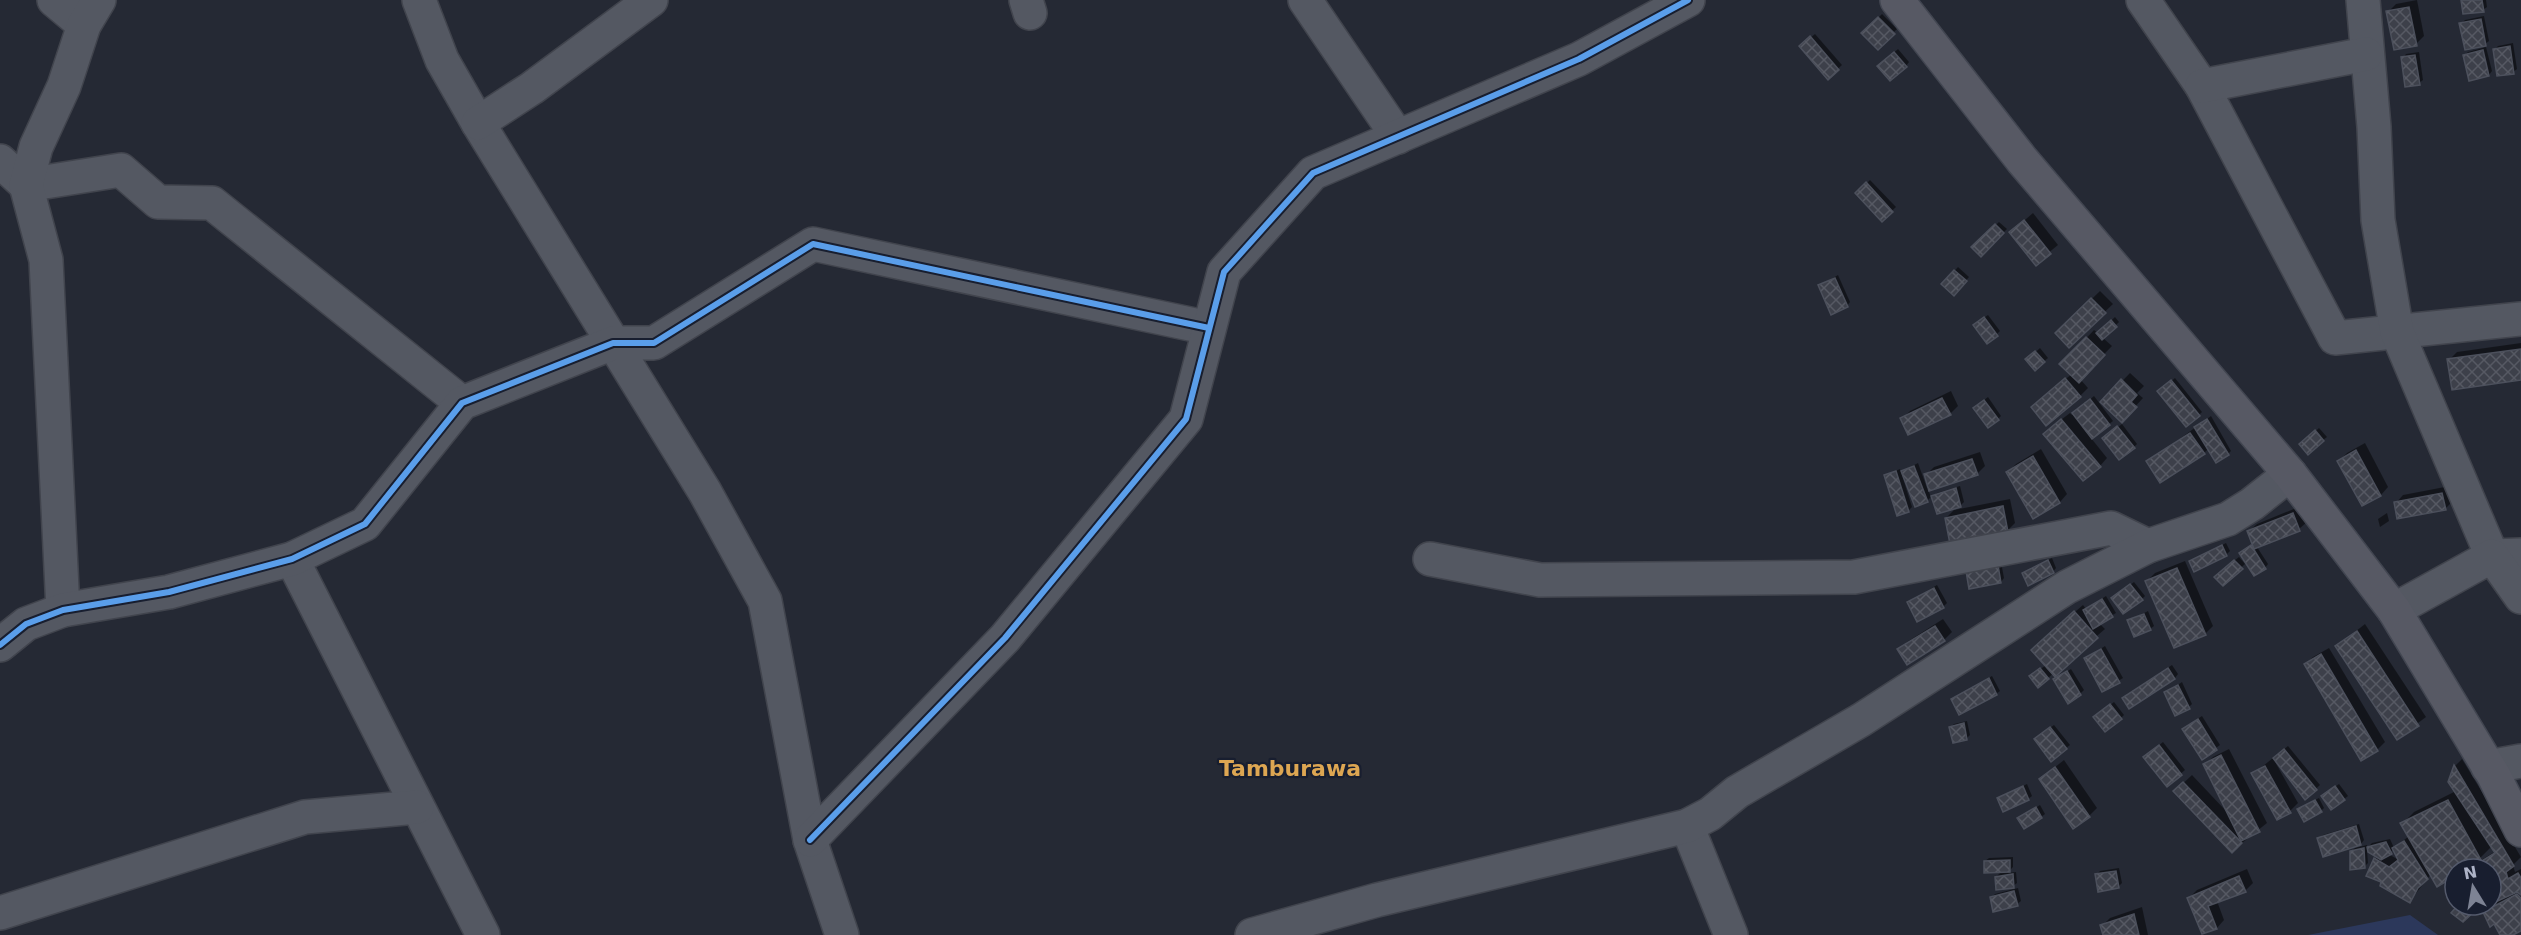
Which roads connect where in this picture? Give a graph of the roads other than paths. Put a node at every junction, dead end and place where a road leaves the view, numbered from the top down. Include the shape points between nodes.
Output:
1 (54, 0) edge
2 (419, 0) edge
3 (651, 0) edge
4 (1305, 0) edge
5 (1688, 0) edge
6 (1897, 0) edge
7 (2143, 0) edge
8 (2363, 0) edge
9 (92, 12) edge
10 (2366, 54) junction
11 (2202, 86) junction
12 (478, 123) junction
13 (1398, 137) junction
14 (0, 161) edge
15 (26, 185) junction
16 (2521, 319) edge
17 (1209, 328) junction
18 (2397, 332) junction
19 (613, 343) junction
20 (462, 403) junction
21 (2290, 474) junction
22 (2148, 546) junction
23 (2507, 556) edge
24 (292, 559) junction
25 (1430, 559) dead end
26 (2521, 597) edge
27 (63, 610) junction
28 (2394, 610) junction
29 (0, 645) edge
30 (2521, 761) edge
31 (2488, 767) junction
32 (417, 807) junction
33 (1687, 826) junction
34 (2521, 830) edge
35 (810, 840) junction
36 (0, 913) edge
37 (483, 935) edge
38 (842, 935) edge
39 (1252, 935) edge
40 (1731, 935) edge

1 - 9 street
2 - 12 street via 442,60
3 - 12 street
4 - 13 street
5 - 13 street via 1579,59
6 - 21 main road via 2022,160
7 - 11 street
8 - 10 street
9 - 15 street via 36,147
10 - 11 street
10 - 18 street via 2378,220
11 - 18 street via 2336,338
12 - 19 street
13 - 17 street via 1313,173 1224,272
14 - 15 street
15 - 20 street via 121,170 158,202 212,203
15 - 27 street via 46,260
16 - 18 street
17 - 19 street via 813,244 654,343
17 - 35 street via 1186,419 1005,638
18 - 23 street
19 - 20 street
19 - 35 street via 705,492 765,601
20 - 24 street via 365,524
21 - 22 street via 2228,519
21 - 28 main road
22 - 25 street via 2111,528 1854,577 1540,579
22 - 33 street via 2067,587
23 - 26 street
23 - 28 street
24 - 27 street via 169,592
24 - 32 street
27 - 29 street via 26,624
28 - 31 main road
30 - 31 street
31 - 34 main road
32 - 36 street via 305,817
32 - 37 street
33 - 39 street via 1377,900
33 - 40 street
35 - 38 street

